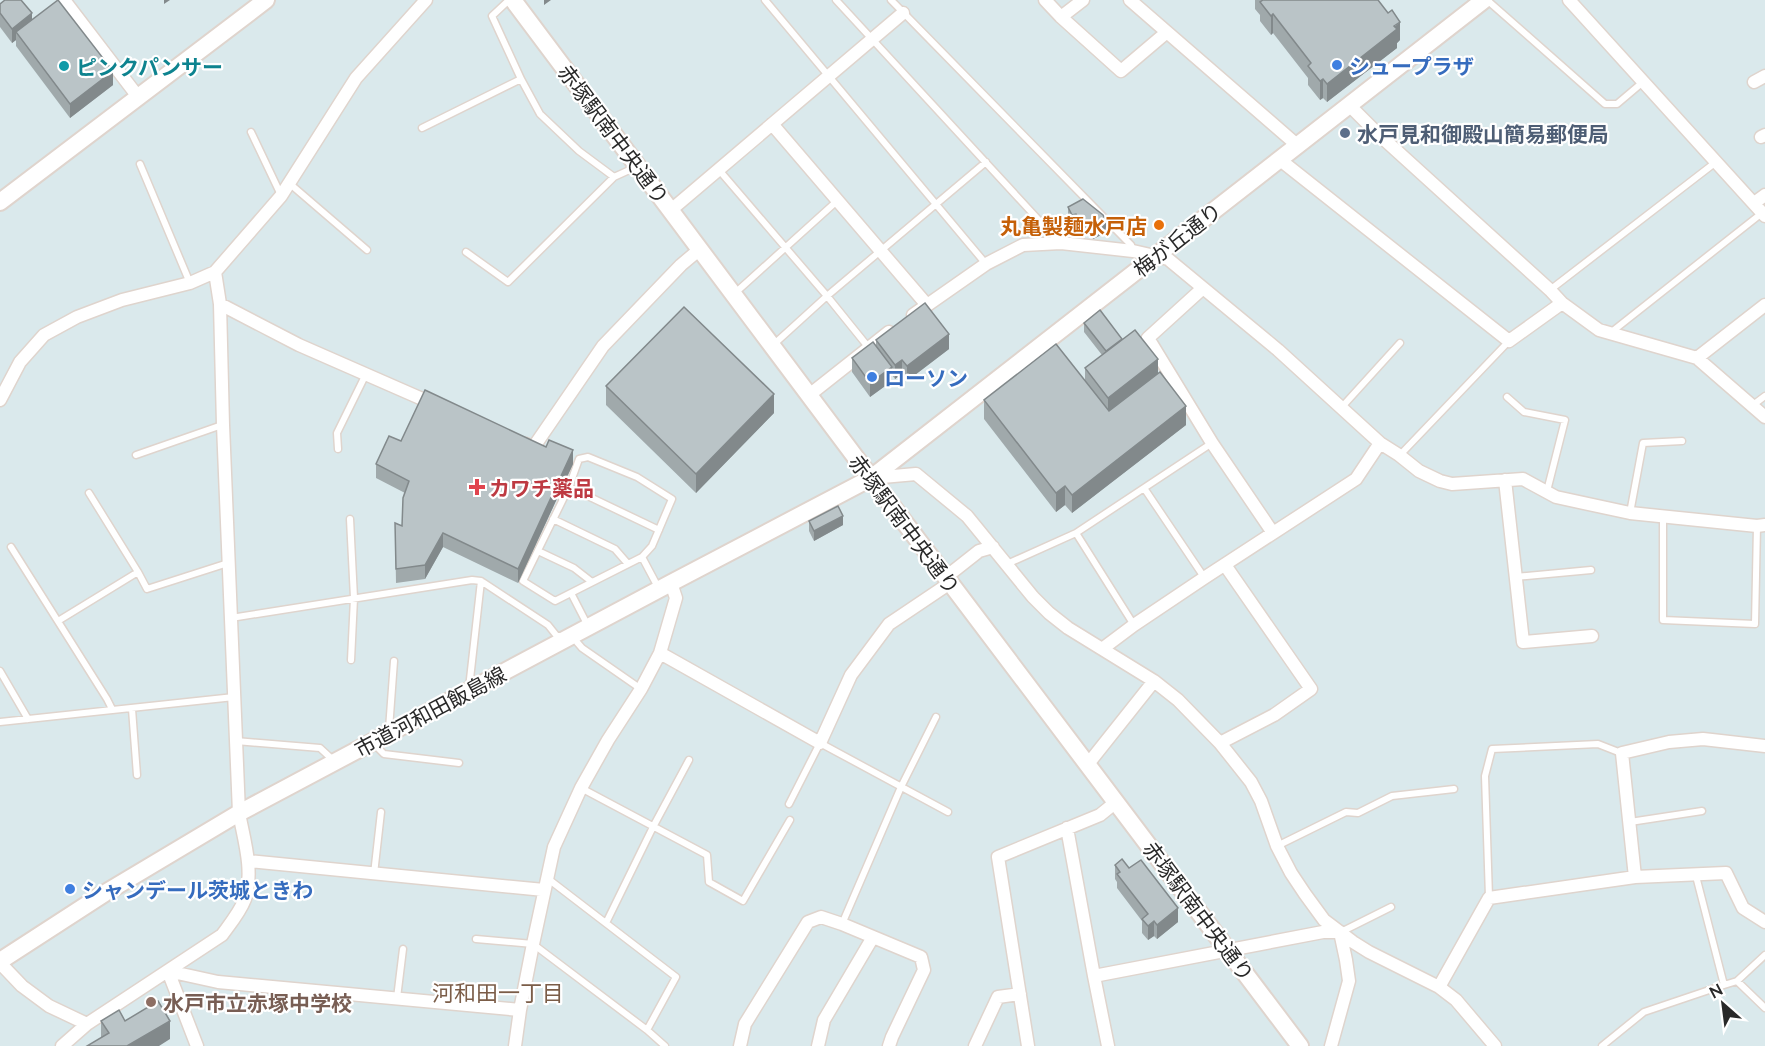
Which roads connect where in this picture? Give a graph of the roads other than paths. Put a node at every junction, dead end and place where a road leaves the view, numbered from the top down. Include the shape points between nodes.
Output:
1 (64, 0) edge
2 (267, 0) edge
3 (426, 0) edge
4 (511, 0) edge
5 (765, 0) edge
6 (836, 0) edge
7 (891, 0) edge
8 (1046, 0) edge
9 (1083, 0) edge
10 (1130, 0) edge
11 (1486, 0) edge
12 (1569, 0) edge
13 (903, 13) junction
14 (1061, 17) junction
15 (1167, 32) junction
16 (873, 40) junction
17 (828, 76) junction
18 (521, 79) junction
19 (1644, 82) junction
20 (139, 98) junction
21 (1349, 105) junction
22 (772, 124) junction
23 (422, 128) dead end
24 (251, 132) dead end
25 (1297, 145) junction
26 (1279, 159) junction
27 (1716, 161) junction
28 (986, 162) junction
29 (140, 164) dead end
30 (638, 166) junction
31 (718, 170) junction
32 (614, 177) junction
33 (289, 182) junction
34 (1765, 195) edge
35 (281, 196) junction
36 (837, 201) junction
37 (0, 202) edge
38 (936, 205) junction
39 (671, 210) junction
40 (1761, 211) edge
41 (1061, 243) junction
42 (785, 248) junction
43 (700, 249) junction
44 (367, 250) dead end
45 (880, 251) junction
46 (1133, 251) junction
47 (466, 252) dead end
48 (1156, 255) junction
49 (986, 264) junction
50 (215, 272) junction
51 (190, 283) junction
52 (1203, 288) junction
53 (1551, 290) junction
54 (733, 294) junction
55 (827, 296) junction
56 (1562, 303) junction
57 (220, 304) junction
58 (927, 305) junction
59 (1765, 305) edge
60 (1609, 334) junction
61 (1509, 341) junction
62 (1400, 343) dead end
63 (772, 346) junction
64 (868, 348) junction
65 (1697, 358) junction
66 (366, 374) junction
67 (808, 396) junction
68 (1765, 396) edge
69 (1508, 397) dead end
70 (0, 400) edge
71 (1753, 405) junction
72 (1341, 408) junction
73 (450, 411) edge
74 (1765, 417) edge
75 (223, 425) junction
76 (512, 438) edge
77 (1682, 441) dead end
78 (1212, 443) junction
79 (1380, 443) junction
80 (338, 449) dead end
81 (1399, 455) junction
82 (136, 456) dead end
83 (570, 456) edge
84 (579, 459) junction
85 (871, 478) junction
86 (1505, 480) junction
87 (569, 487) junction
88 (1144, 488) junction
89 (1547, 492) junction
90 (89, 493) dead end
91 (1630, 513) junction
92 (1664, 518) junction
93 (350, 519) dead end
94 (553, 519) junction
95 (1761, 526) edge
96 (659, 530) junction
97 (1076, 533) junction
98 (1273, 533) junction
99 (11, 547) dead end
100 (993, 547) junction
101 (538, 551) junction
102 (642, 557) junction
103 (228, 563) junction
104 (628, 564) junction
105 (1007, 564) junction
106 (1225, 565) junction
107 (1592, 570) dead end
108 (138, 572) junction
109 (1204, 578) junction
110 (1515, 578) junction
111 (948, 580) junction
112 (481, 581) junction
113 (592, 582) junction
114 (665, 586) junction
115 (571, 593) junction
116 (354, 598) junction
117 (231, 618) junction
118 (58, 621) junction
119 (1134, 625) junction
120 (589, 627) junction
121 (1592, 636) dead end
122 (568, 638) junction
123 (1102, 650) junction
124 (660, 653) junction
125 (351, 660) dead end
126 (394, 661) dead end
127 (0, 671) edge
128 (1154, 681) junction
129 (641, 689) junction
130 (469, 691) junction
131 (234, 697) junction
132 (132, 709) junction
133 (112, 710) junction
134 (936, 717) dead end
135 (28, 719) junction
136 (0, 722) edge
137 (389, 732) junction
138 (236, 741) junction
139 (372, 741) junction
140 (820, 743) junction
141 (1220, 743) junction
142 (1765, 746) edge
143 (1622, 753) junction
144 (689, 760) dead end
145 (334, 761) junction
146 (459, 764) dead end
147 (1088, 764) junction
148 (137, 775) dead end
149 (901, 787) junction
150 (581, 788) junction
151 (1454, 789) dead end
152 (1116, 802) junction
153 (789, 804) dead end
154 (1702, 811) dead end
155 (381, 812) dead end
156 (948, 812) dead end
157 (239, 813) junction
158 (790, 820) dead end
159 (1629, 822) junction
160 (653, 827) junction
161 (1067, 828) junction
162 (1277, 846) junction
163 (248, 861) junction
164 (374, 874) junction
165 (1696, 876) junction
166 (1635, 877) junction
167 (545, 884) junction
168 (1489, 898) junction
169 (1391, 907) dead end
170 (606, 922) junction
171 (1765, 922) edge
172 (842, 924) junction
173 (1340, 932) junction
174 (873, 937) junction
175 (476, 939) dead end
176 (533, 944) junction
177 (402, 949) dead end
178 (1228, 950) junction
179 (1765, 955) edge
180 (0, 962) edge
181 (168, 971) junction
182 (1094, 976) junction
183 (1737, 981) junction
184 (1724, 985) junction
185 (1439, 987) junction
186 (1020, 994) junction
187 (397, 999) junction
188 (1765, 1008) edge
189 (520, 1010) junction
190 (87, 1024) junction
191 (647, 1030) junction
192 (62, 1046) edge
193 (197, 1046) edge
194 (515, 1046) edge
195 (665, 1046) edge
196 (740, 1046) edge
197 (818, 1046) edge
198 (889, 1046) edge
199 (975, 1046) edge
200 (1028, 1046) edge
201 (1108, 1046) edge
202 (1300, 1046) edge
203 (1331, 1046) edge
204 (1495, 1046) edge
205 (1602, 1046) edge

1 - 20 street
2 - 20 street
3 - 33 street via 356,78
4 - 18 lane via 492,16
4 - 30 street, 赤塚駅南中央通り
5 - 17 lane
6 - 16 lane
7 - 13 lane
8 - 14 street
9 - 14 street
10 - 15 street
11 - 19 lane via 1605,104 1617,104
11 - 21 street, 梅が丘通り
12 - 19 street
13 - 16 street
13 - 46 lane via 1131,244
14 - 15 street via 1121,71
15 - 25 street
16 - 17 street
16 - 28 lane
17 - 22 street
17 - 38 lane
18 - 23 lane
18 - 32 lane via 540,114
19 - 27 street
20 - 37 street
21 - 25 street, 梅が丘通り
21 - 53 street
22 - 31 street
22 - 36 street
24 - 35 lane
25 - 26 street, 梅が丘通り
26 - 48 street, 梅が丘通り
26 - 61 street
27 - 40 street
27 - 53 lane
28 - 38 lane
28 - 41 lane
29 - 51 lane
30 - 32 lane
30 - 39 street, 赤塚駅南中央通り
31 - 39 street
31 - 42 lane
32 - 47 lane via 508,282
33 - 35 street
33 - 44 lane
34 - 40 street
35 - 50 street
36 - 42 lane
36 - 45 street
38 - 45 lane
38 - 49 lane
39 - 43 street, 赤塚駅南中央通り
40 - 60 lane
41 - 46 street
41 - 49 street via 1023,245
42 - 54 lane
42 - 55 lane
43 - 54 street, 赤塚駅南中央通り
43 - 76 street via 603,346 539,444 533,447
45 - 55 lane
45 - 58 street
46 - 48 street
48 - 52 street via 1168,259
48 - 85 street, 梅が丘通り
49 - 58 street
50 - 51 street
50 - 57 street
51 - 70 street via 122,300 77,317 45,335 20,362
52 - 72 street
52 - 78 street via 1148,338
53 - 56 street
54 - 63 street, 赤塚駅南中央通り
55 - 63 lane
55 - 64 lane
56 - 60 street
56 - 61 street
57 - 66 street
57 - 75 street
58 - 64 street
59 - 65 street
60 - 65 street
61 - 81 lane
62 - 72 lane
63 - 67 street, 赤塚駅南中央通り
64 - 67 street
65 - 71 street
66 - 73 street
66 - 80 lane via 337,433
67 - 85 street, 赤塚駅南中央通り
68 - 71 lane
69 - 89 lane via 1524,412 1565,420
71 - 74 street
72 - 79 street
75 - 82 lane
75 - 103 street
77 - 91 lane via 1643,443
78 - 88 lane
78 - 98 street
79 - 81 street
79 - 98 street via 1356,479
81 - 86 street via 1419,471 1452,484
83 - 84 lane
84 - 87 lane
84 - 96 lane via 588,457 637,477 672,499
85 - 100 street via 916,474 967,516
85 - 111 street, 赤塚駅南中央通り
85 - 114 street, 市道河和田飯島線
86 - 89 street via 1523,479
86 - 110 street
87 - 94 lane
87 - 96 lane
88 - 97 lane
88 - 109 lane
89 - 91 street
90 - 108 lane
91 - 92 street
92 - 95 street
92 - 95 lane via 1663,620 1755,624
93 - 116 lane
94 - 101 lane
94 - 104 lane via 615,549
96 - 102 lane
97 - 105 lane
97 - 119 lane
98 - 106 street
99 - 118 lane
100 - 105 street
100 - 111 street via 979,551
101 - 113 lane via 574,568
101 - 115 lane via 524,581 555,601
102 - 104 lane
102 - 114 lane
103 - 108 lane via 147,589
103 - 117 street
104 - 113 lane
105 - 123 street via 1049,613
106 - 109 street
106 - 141 street via 1311,689 1274,715
107 - 110 lane
108 - 118 lane
109 - 119 street
110 - 121 street via 1523,642
111 - 140 street via 882,632 851,675
111 - 147 street, 赤塚駅南中央通り
112 - 116 lane
112 - 122 lane via 548,625 556,635
112 - 130 lane
113 - 115 lane
114 - 120 street, 市道河和田飯島線
114 - 124 street via 676,598
115 - 120 lane
116 - 117 lane
116 - 125 lane
117 - 131 street
118 - 133 lane
119 - 123 street
120 - 122 street, 市道河和田飯島線
122 - 129 lane
122 - 130 street, 市道河和田飯島線
123 - 128 street
124 - 129 street
124 - 140 street
126 - 137 lane
127 - 135 lane
128 - 141 street
128 - 147 street
129 - 150 street
130 - 137 street, 市道河和田飯島線
131 - 132 lane
131 - 138 street
132 - 133 lane
132 - 148 lane
133 - 135 lane
134 - 149 lane
135 - 136 lane
137 - 139 street, 市道河和田飯島線
138 - 145 lane via 320,748
138 - 157 street
139 - 145 street, 市道河和田飯島線
139 - 146 lane via 384,754
140 - 149 lane
140 - 153 lane
141 - 162 street via 1251,782
142 - 143 street via 1703,739
143 - 159 street
143 - 168 lane via 1598,744 1492,749 1485,776
144 - 160 lane
145 - 157 street, 市道河和田飯島線
147 - 152 street, 赤塚駅南中央通り
149 - 156 lane
149 - 172 lane
150 - 160 lane
150 - 167 street via 554,847
151 - 162 lane via 1392,796 1358,813 1346,812
152 - 161 street via 1100,815
152 - 178 street, 赤塚駅南中央通り
154 - 159 lane
155 - 164 lane
157 - 163 street
157 - 180 street, 市道河和田飯島線 via 105,893
158 - 160 lane via 743,901 709,882 707,855
159 - 166 street
160 - 170 lane
161 - 182 street
161 - 186 street via 998,857
162 - 173 street via 1324,920
163 - 164 street
163 - 181 street via 249,882 237,915 222,935
164 - 167 street
165 - 166 street
165 - 171 street via 1726,873 1743,908
165 - 184 lane
166 - 168 street
167 - 170 lane
167 - 176 street
168 - 185 street
169 - 173 lane
170 - 191 lane via 676,976
172 - 174 street
172 - 196 street via 821,917 808,922 745,1024
173 - 178 street
173 - 185 street via 1369,952
173 - 203 street via 1349,981
174 - 197 street via 824,1020
174 - 198 street via 921,957 924,970
175 - 176 lane
176 - 189 street
176 - 191 lane
177 - 187 lane
178 - 182 street
178 - 202 street, 赤塚駅南中央通り
179 - 183 lane
180 - 190 street via 22,986 49,1006
181 - 187 street via 218,982
181 - 190 street
181 - 193 street
182 - 201 street
183 - 184 lane
183 - 188 lane
184 - 205 lane via 1644,1012
185 - 204 street via 1456,1000
186 - 199 street via 998,997
186 - 200 street
187 - 189 street
189 - 194 street
190 - 192 street
191 - 195 lane

